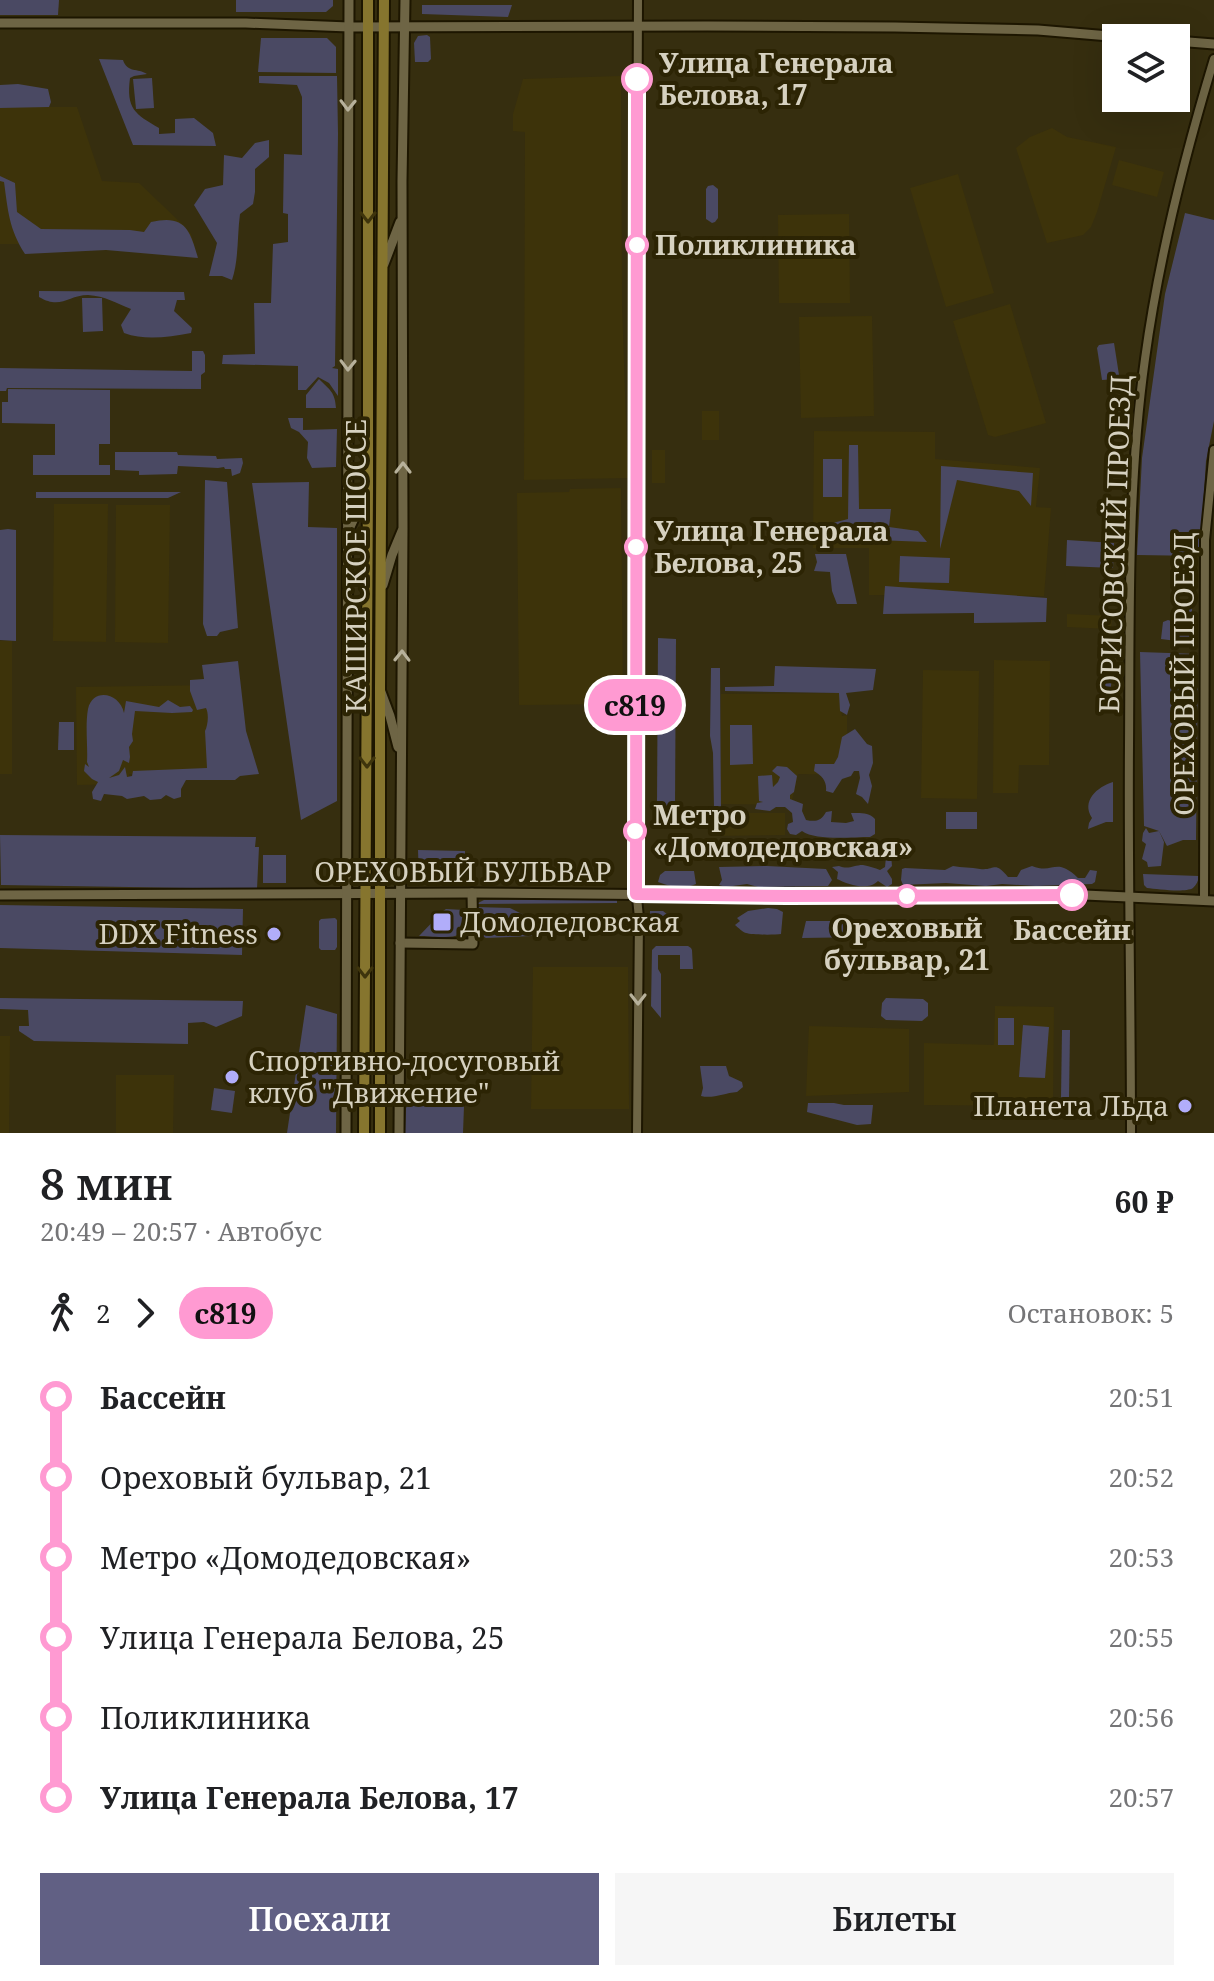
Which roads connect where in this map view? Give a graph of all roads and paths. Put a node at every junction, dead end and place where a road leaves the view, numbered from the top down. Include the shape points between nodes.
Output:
1 (349, 0) edge
2 (368, 0) edge
3 (384, 0) edge
4 (405, 0) edge
5 (638, 0) edge
6 (0, 23) edge
7 (405, 26) junction
8 (637, 26) junction
9 (349, 27) junction
10 (368, 27) junction
11 (384, 27) junction
12 (1102, 35) edge
13 (1190, 42) edge
14 (1214, 44) edge
15 (1214, 59) edge
16 (403, 215) junction
17 (381, 271) junction
18 (1214, 450) edge
19 (368, 488) junction
20 (403, 528) junction
21 (347, 536) junction
22 (380, 593) junction
23 (347, 639) junction
24 (367, 676) junction
25 (380, 688) junction
26 (401, 762) junction
27 (472, 893) junction
28 (345, 894) junction
29 (366, 894) junction
30 (380, 894) junction
31 (400, 894) junction
32 (636, 894) junction
33 (0, 895) edge
34 (1130, 896) junction
35 (1209, 900) edge
36 (400, 943) junction
37 (346, 1133) edge
38 (364, 1133) edge
39 (380, 1133) edge
40 (397, 1133) edge
41 (637, 1133) edge
42 (1131, 1133) edge

1 - 9 main road
2 - 10 main road, КАШИРСКОЕ ШОССЕ
3 - 11 main road, КАШИРСКОЕ ШОССЕ
4 - 7 main road
5 - 8 street
6 - 9 main road
7 - 8 main road
7 - 11 main road
7 - 16 main road
8 - 12 main road via 1038,30
8 - 32 street
9 - 10 main road
9 -> 21 main road
10 - 11 main road
10 -> 19 main road, КАШИРСКОЕ ШОССЕ
11 - 17 main road, КАШИРСКОЕ ШОССЕ
13 - 14 main road
15 - 34 street, БОРИСОВСКИЙ ПРОЕЗД via 1159,267 1141,391 1129,589
16 - 17 main road
20 -> 16 main road
17 - 22 main road, КАШИРСКОЕ ШОССЕ
18 - 35 street, ОРЕХОВЫЙ ПРОЕЗД via 1205,540
19 - 21 main road
19 - 24 main road, КАШИРСКОЕ ШОССЕ
20 - 22 main road
26 -> 20 main road
21 - 23 main road
22 - 25 main road, КАШИРСКОЕ ШОССЕ
23 - 24 main road
23 - 28 main road
24 -> 29 main road, КАШИРСКОЕ ШОССЕ
25 - 26 main road
25 - 30 main road, КАШИРСКОЕ ШОССЕ
26 - 31 main road
27 - 31 main road, ОРЕХОВЫЙ БУЛЬВАР
27 - 32 main road, ОРЕХОВЫЙ БУЛЬВАР
27 - 36 main road via 473,944
28 - 29 main road, ОРЕХОВЫЙ БУЛЬВАР
28 - 33 main road, ОРЕХОВЫЙ БУЛЬВАР
28 - 37 main road
29 - 30 main road, ОРЕХОВЫЙ БУЛЬВАР
29 -> 38 main road, КАШИРСКОЕ ШОССЕ
30 - 31 main road, ОРЕХОВЫЙ БУЛЬВАР
30 - 39 main road, КАШИРСКОЕ ШОССЕ
31 - 36 main road
32 - 34 main road, ОРЕХОВЫЙ БУЛЬВАР
32 -> 41 street
34 - 35 main road, ОРЕХОВЫЙ БУЛЬВАР
34 - 42 street, БОРИСОВСКИЙ ПРОЕЗД
36 - 40 main road

